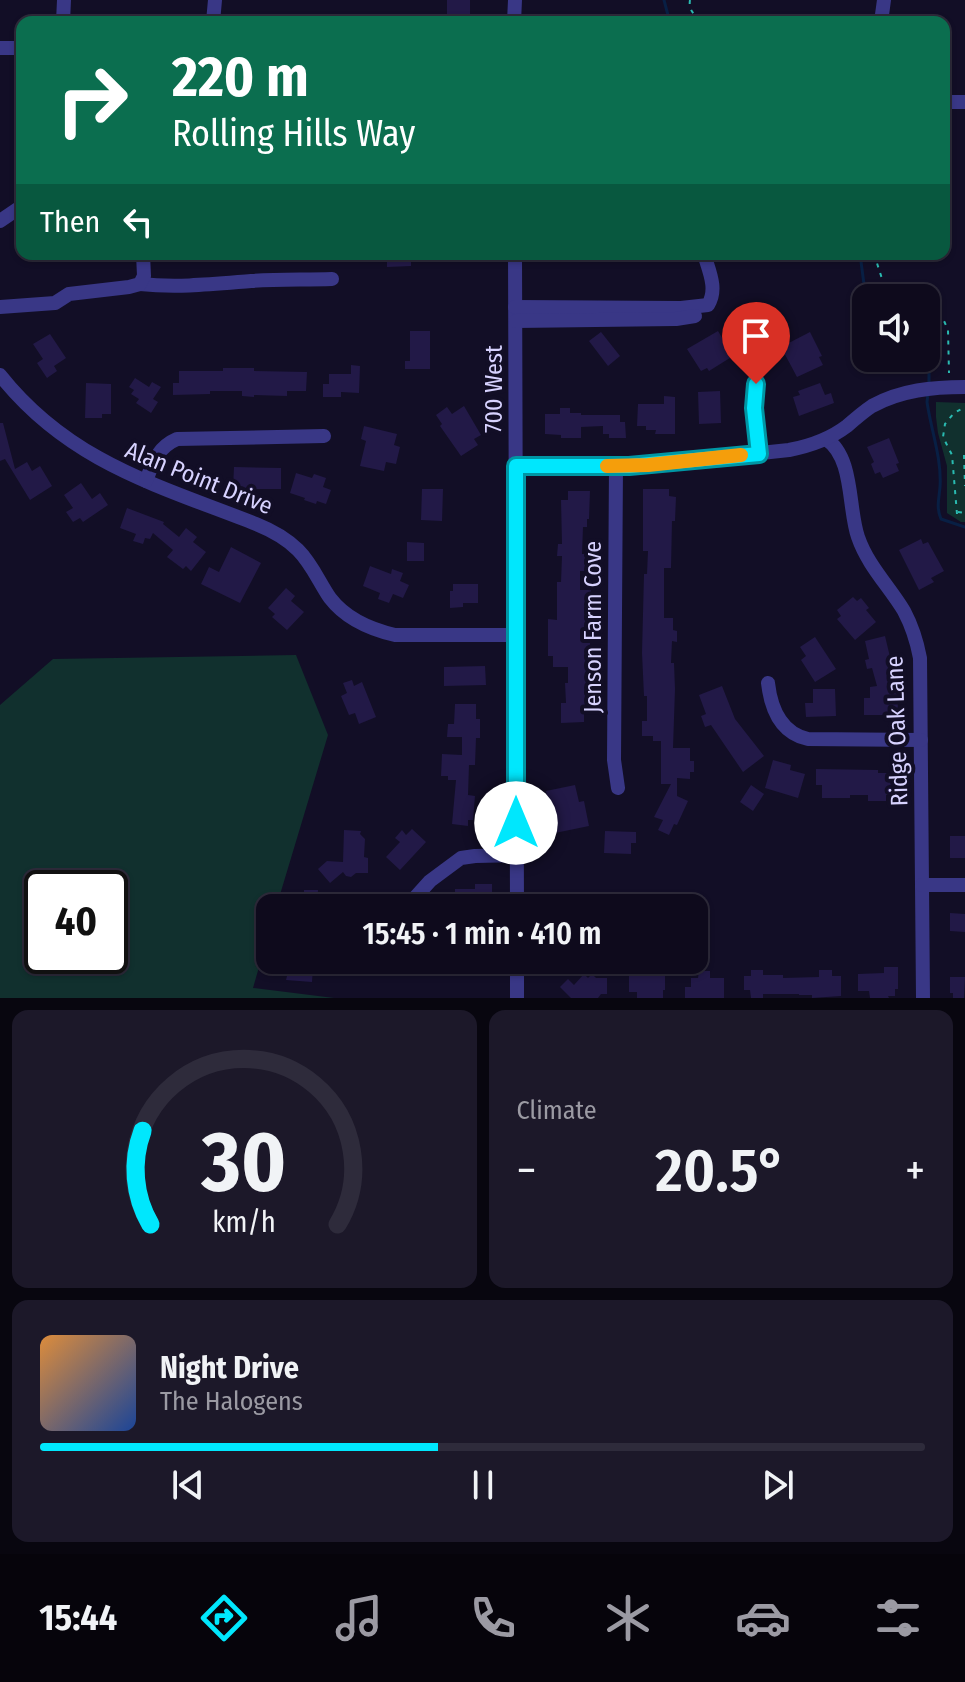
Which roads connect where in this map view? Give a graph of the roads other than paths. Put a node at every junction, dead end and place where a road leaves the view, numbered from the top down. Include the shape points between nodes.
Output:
1 (143, 260) edge
2 (515, 260) edge
3 (706, 260) edge
4 (332, 279) dead end
5 (140, 284) junction
6 (0, 307) edge
7 (516, 314) junction
8 (702, 315) dead end
9 (0, 375) edge
10 (756, 384) dead end
11 (965, 387) edge
12 (324, 436) dead end
13 (826, 439) junction
14 (759, 454) junction
15 (516, 466) junction
16 (616, 466) junction
17 (146, 481) junction
18 (516, 635) junction
19 (768, 683) dead end
20 (921, 740) junction
21 (618, 788) dead end
22 (516, 855) junction
23 (922, 885) junction
24 (965, 885) edge
25 (418, 894) edge
26 (517, 894) edge
27 (517, 974) edge
28 (517, 998) edge
29 (923, 998) edge

1 - 5 street
2 - 7 street, 700 West
3 - 7 street via 713,297 708,305
4 - 5 street
5 - 6 street via 69,294 55,303
7 - 8 street via 676,319
7 - 15 street, 700 West
9 - 17 street, Alan Point Drive via 54,431
10 - 14 street
11 - 13 street via 943,383 903,394 868,409
12 - 17 street via 177,439 159,451
13 - 14 street
13 - 20 street, Ridge Oak Lane via 846,471 863,550 914,633 920,658
14 - 16 street
15 - 16 street
15 - 18 street, 700 West
16 - 21 street, Jenson Farm Cove
17 - 18 street, Alan Point Drive via 271,530 300,552 331,598 360,624 411,636
18 - 22 street, 700 West
19 - 20 street via 781,722 797,736
20 - 23 street, Ridge Oak Lane
22 - 25 street via 461,858
22 - 26 street, 700 West
23 - 24 street
23 - 29 street, Ridge Oak Lane
27 - 28 street

